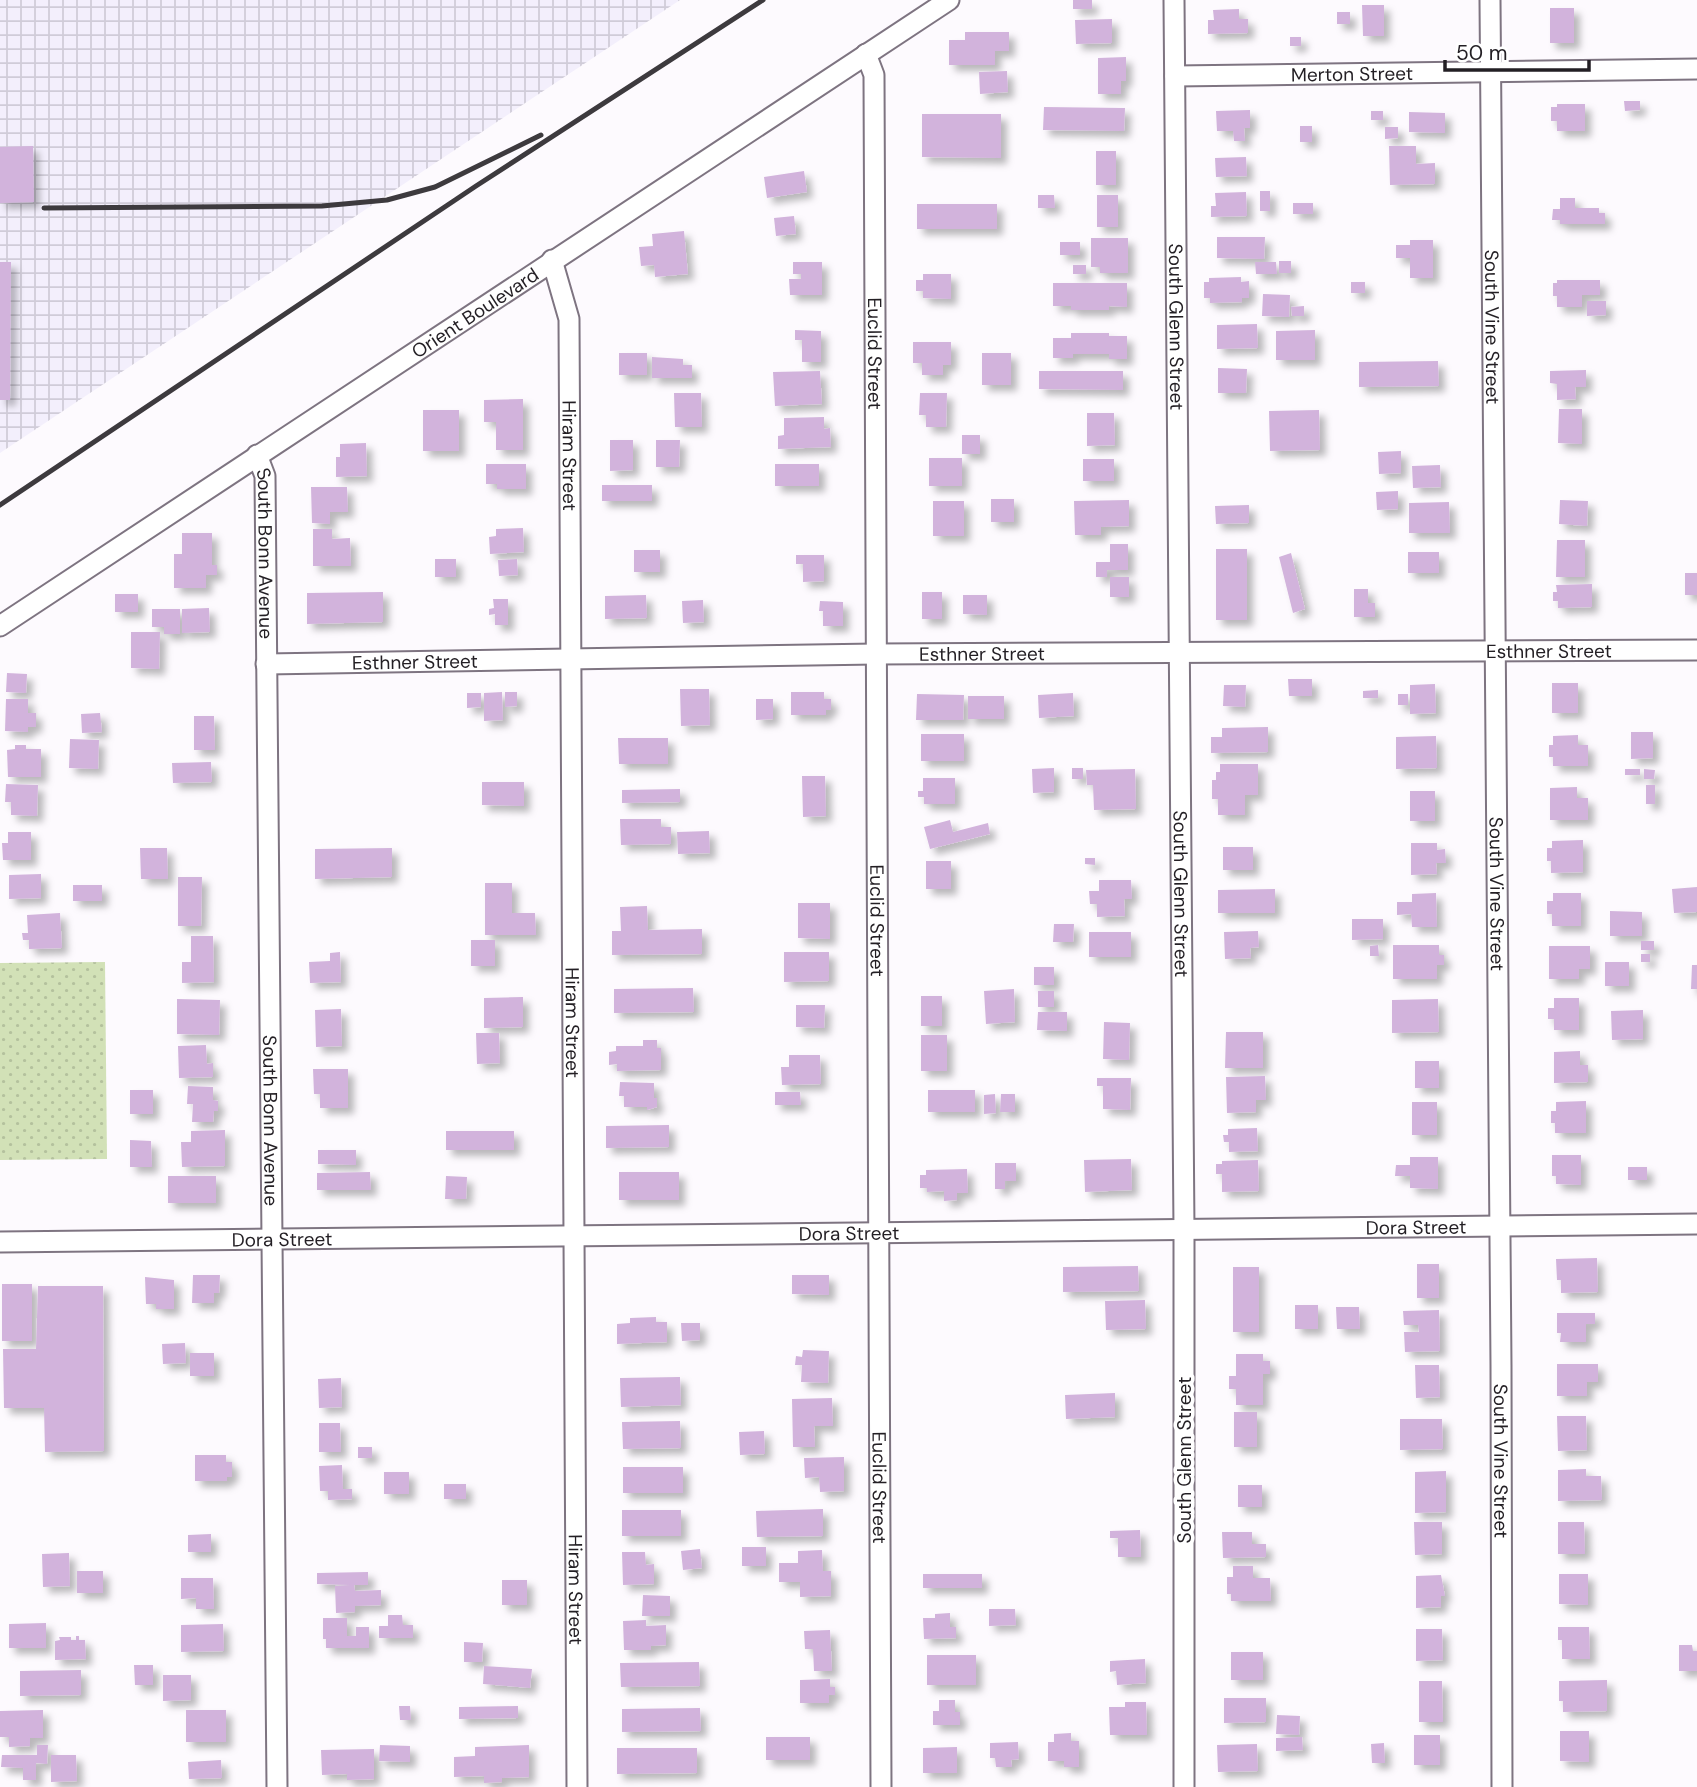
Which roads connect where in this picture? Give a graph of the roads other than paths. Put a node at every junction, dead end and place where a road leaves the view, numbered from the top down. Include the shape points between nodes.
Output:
1 (949, 0) edge
2 (1174, 0) edge
3 (1489, 0) edge
4 (866, 54) junction
5 (1697, 69) edge
6 (1490, 72) junction
7 (1175, 76) junction
8 (552, 260) junction
9 (257, 455) junction
10 (0, 626) edge
11 (1697, 650) edge
12 (1494, 651) junction
13 (1180, 653) junction
14 (876, 654) junction
15 (572, 659) junction
16 (267, 664) junction
17 (1697, 1224) edge
18 (1500, 1226) junction
19 (1184, 1230) junction
20 (878, 1234) junction
21 (575, 1237) junction
22 (272, 1239) junction
23 (0, 1242) edge
24 (277, 1787) edge
25 (577, 1787) edge
26 (881, 1787) edge
27 (1184, 1787) edge
28 (1502, 1787) edge

1 - 4 street, Orient Boulevard
2 - 7 street, South Glenn Street
3 - 6 street, South Vine Street
4 - 8 street, Orient Boulevard
4 - 14 street, Euclid Street via 874,75
5 - 6 street, Merton Street
6 - 7 street, Merton Street
6 - 12 street, South Vine Street
7 - 13 street, South Glenn Street
8 - 9 street, Orient Boulevard
8 - 15 street, Hiram Street via 569,319
9 - 10 street, Orient Boulevard
9 - 16 street, South Bonn Avenue via 265,476
11 - 12 street, Esthner Street
12 - 13 street, Esthner Street
12 - 18 street, South Vine Street
13 - 14 street, Esthner Street
13 - 19 street, South Glenn Street
14 - 15 street, Esthner Street
14 - 20 street, Euclid Street
15 - 16 street, Esthner Street
15 - 21 street, Hiram Street
16 - 22 street, South Bonn Avenue
17 - 18 street, Dora Street
18 - 19 street, Dora Street
18 - 28 street, South Vine Street
19 - 20 street, Dora Street
19 - 27 street, South Glenn Street
20 - 21 street, Dora Street
20 - 26 street, Euclid Street
21 - 22 street, Dora Street
21 - 25 street, Hiram Street
22 - 23 street, Dora Street
22 - 24 street, South Bonn Avenue

